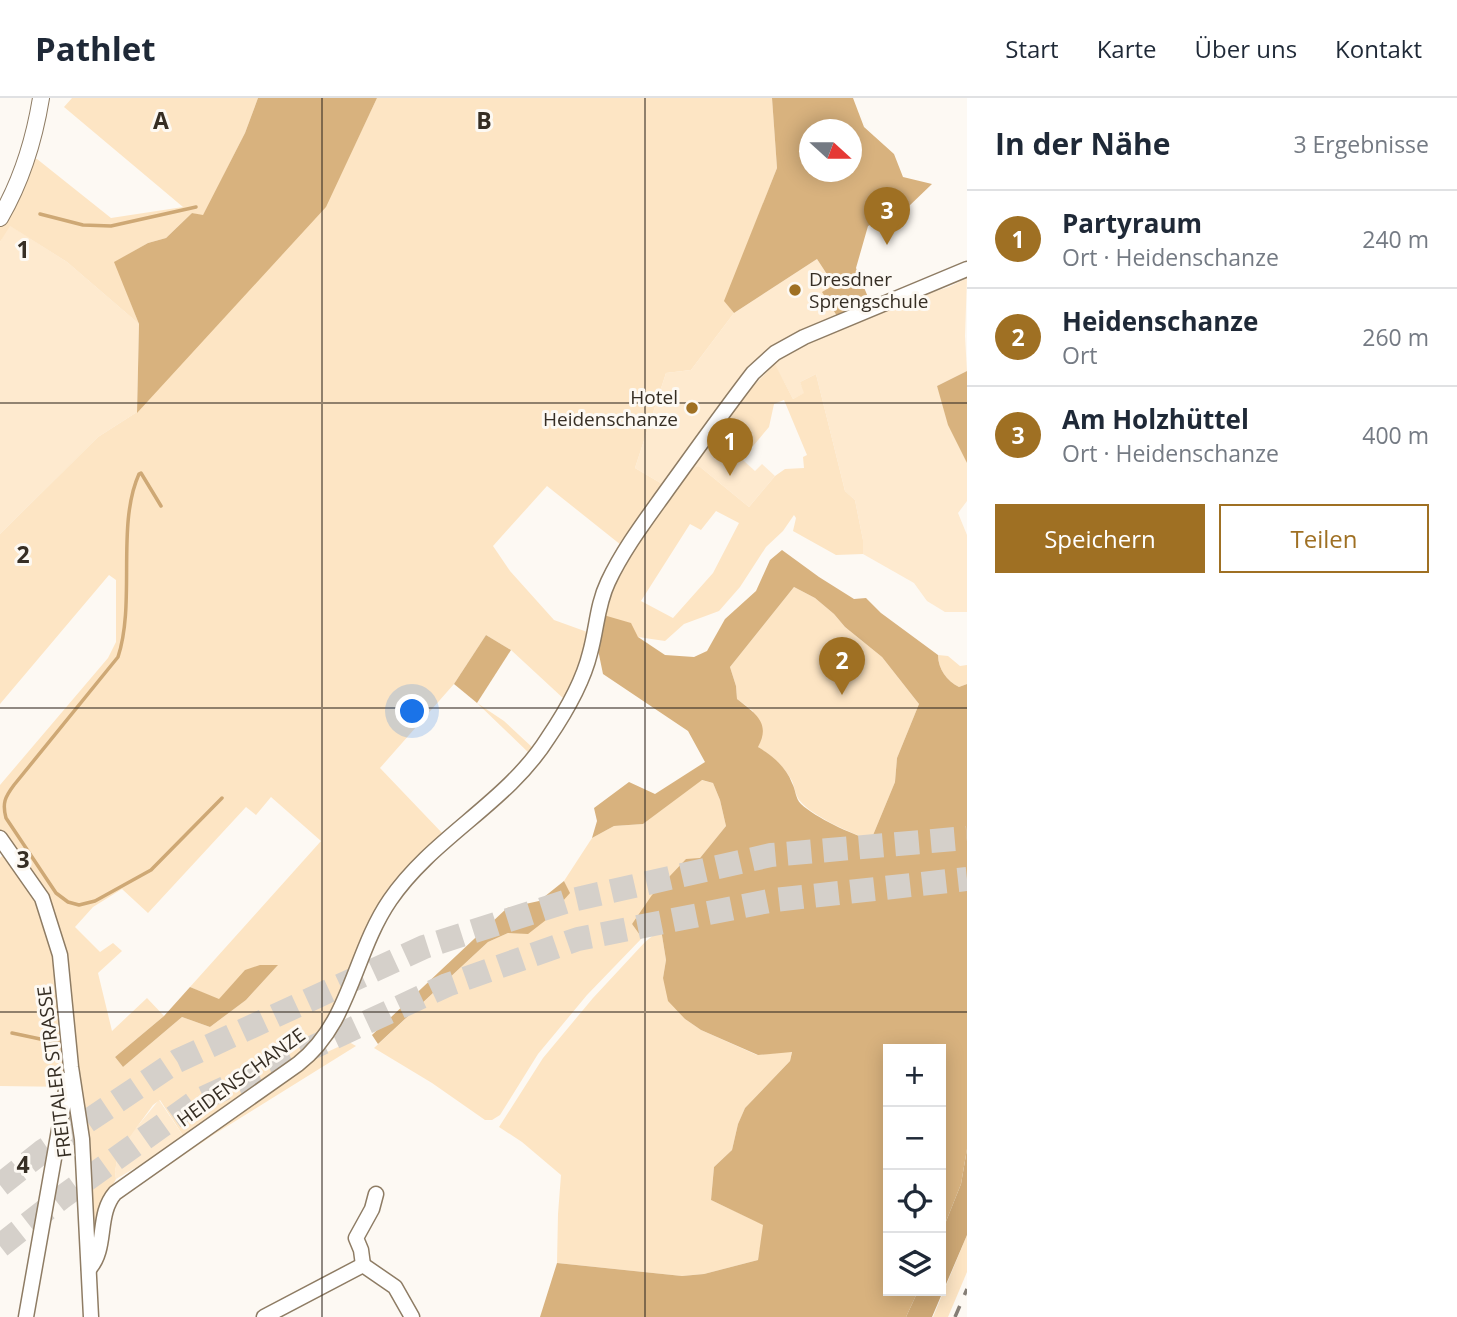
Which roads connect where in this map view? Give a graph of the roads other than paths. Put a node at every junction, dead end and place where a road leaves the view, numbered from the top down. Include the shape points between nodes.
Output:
1 (41, 98) edge
2 (0, 218) edge
3 (967, 270) edge
4 (0, 838) edge
5 (71, 1067) junction
6 (376, 1194) dead end
7 (362, 1265) junction
8 (89, 1269) junction
9 (26, 1317) edge
10 (91, 1317) edge
11 (264, 1317) edge
12 (412, 1317) edge

1 - 2 street via 28,158
3 - 8 street, HEIDENSCHANZE via 804,337 752,373 611,576 599,605 585,668 547,741 495,798 428,855 392,897 368,936 339,1014 317,1047 115,1193 105,1208 96,1262
4 - 5 street, FREITALER STRASSE via 42,898 61,955
5 - 8 street, FREITALER STRASSE via 82,1139
5 - 9 street
6 - 7 street via 356,1238
7 - 11 street
7 - 12 street via 395,1287
8 - 10 street, FREITALER STRASSE

